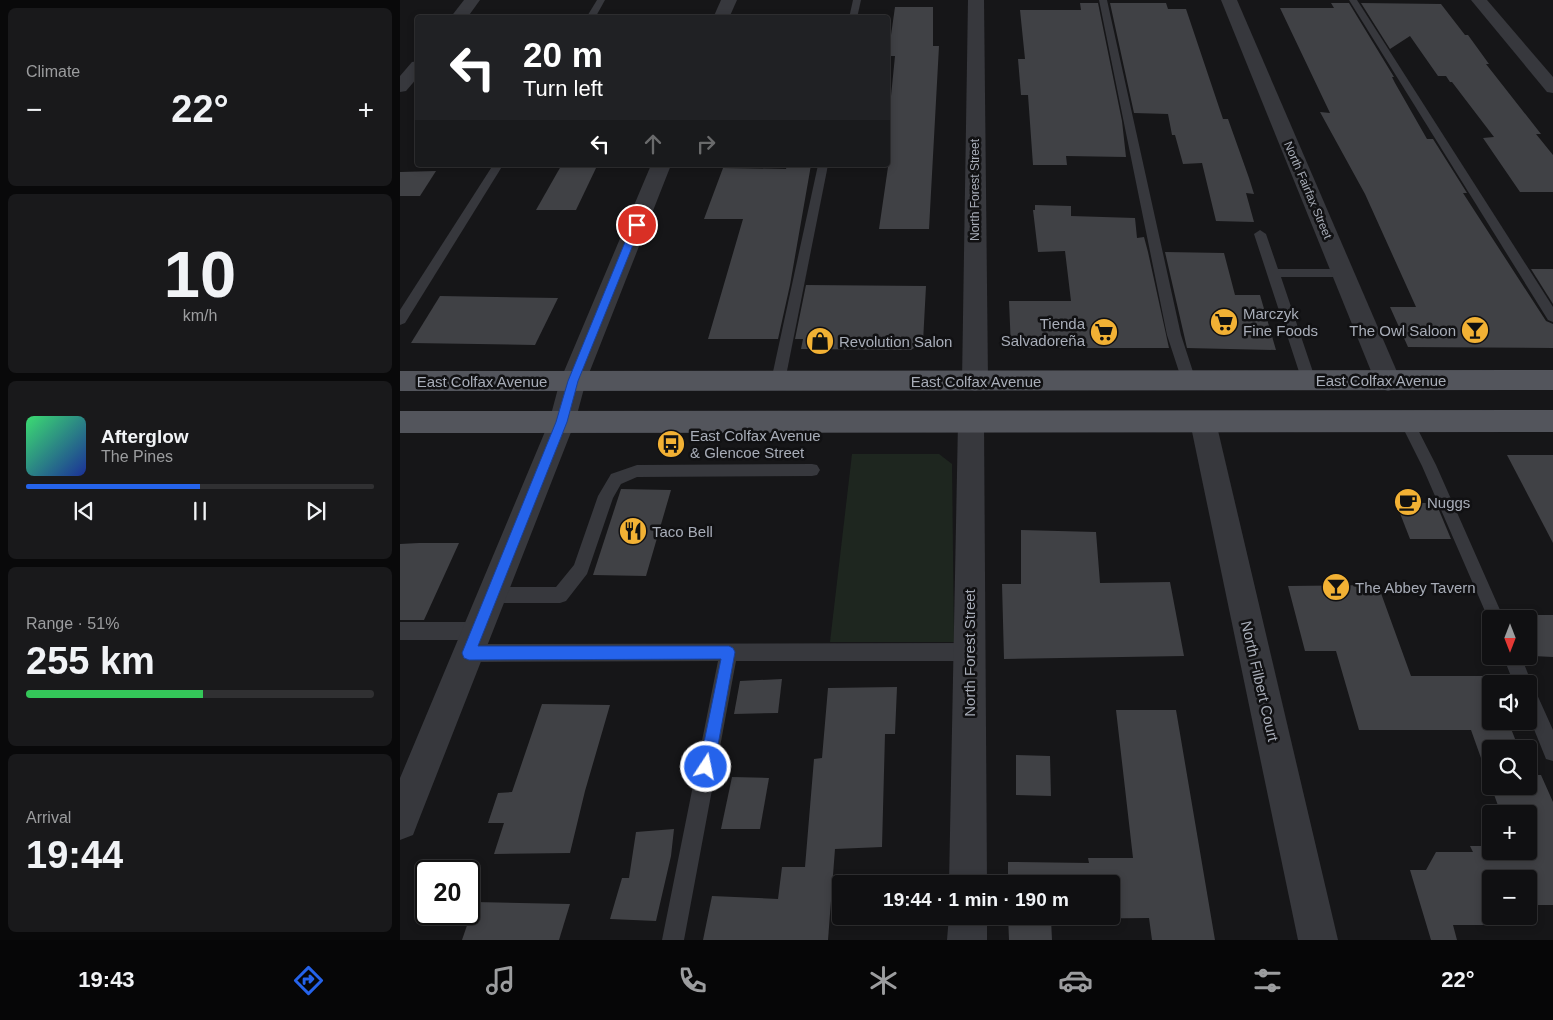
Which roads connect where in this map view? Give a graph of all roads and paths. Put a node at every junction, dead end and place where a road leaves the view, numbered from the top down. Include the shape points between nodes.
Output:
1 (472, 0) edge
2 (601, 0) edge
3 (729, 0) edge
4 (857, 0) edge
5 (976, 0) edge
6 (1103, 0) edge
7 (1229, 0) edge
8 (1353, 0) edge
9 (1479, 0) edge
10 (460, 15) edge
11 (592, 15) edge
12 (722, 15) edge
13 (854, 15) edge
14 (415, 70) edge
15 (400, 87) edge
16 (1553, 88) edge
17 (497, 167) edge
18 (660, 167) edge
19 (823, 167) edge
20 (1260, 234) dead end
21 (1273, 273) junction
22 (1343, 273) junction
23 (1553, 317) edge
24 (400, 320) edge
25 (975, 380) junction
26 (1189, 380) junction
27 (1309, 380) junction
28 (1388, 380) junction
29 (1553, 380) edge
30 (400, 381) edge
31 (573, 381) junction
32 (778, 381) junction
33 (1553, 421) edge
34 (400, 422) edge
35 (562, 422) junction
36 (971, 422) junction
37 (1203, 422) junction
38 (1408, 422) junction
39 (812, 470) dead end
40 (493, 595) junction
41 (1492, 610) edge
42 (400, 631) edge
43 (473, 642) junction
44 (729, 652) junction
45 (969, 652) junction
46 (1537, 715) edge
47 (1553, 752) edge
48 (400, 822) edge
49 (968, 875) edge
50 (968, 925) edge
51 (673, 940) edge
52 (967, 940) edge
53 (1318, 940) edge

1 - 10 street
2 - 11 lane
3 - 12 street
4 - 13 lane
5 - 25 street, North Forest Street
6 - 26 lane via 1174,335
7 - 22 street, North Fairfax Street
8 - 23 lane
9 - 16 street
14 - 15 street
17 - 24 lane
18 - 31 street
19 - 32 lane
20 - 21 lane
21 - 22 lane
21 - 27 lane
22 - 28 street, North Fairfax Street
25 - 26 main road, East Colfax Avenue
25 - 32 main road, East Colfax Avenue
26 - 27 main road, East Colfax Avenue
27 - 28 main road, East Colfax Avenue
28 - 29 main road, East Colfax Avenue
30 - 31 main road, East Colfax Avenue
31 - 32 main road, East Colfax Avenue
31 - 35 street
33 - 38 main road
34 - 35 main road
35 - 36 main road
35 - 40 street
36 - 37 main road
36 - 45 street, North Forest Street
37 - 38 main road
37 - 53 street, North Filbert Court
38 - 41 lane
39 - 40 lane via 637,471 616,479 606,496 580,569 560,595
40 - 43 street
42 - 43 lane
43 - 44 lane
43 - 48 street
44 - 45 lane
44 - 51 lane
45 - 49 street, North Forest Street
46 - 47 lane
50 - 52 street

